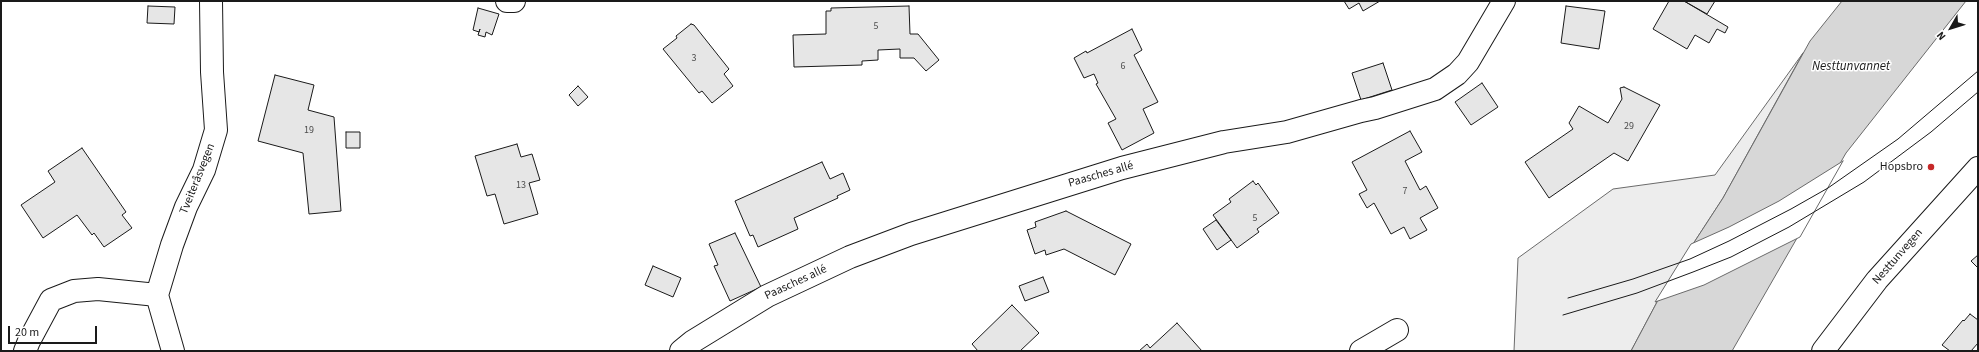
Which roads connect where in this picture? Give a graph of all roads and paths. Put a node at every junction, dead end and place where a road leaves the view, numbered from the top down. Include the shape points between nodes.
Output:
1 (211, 1) edge
2 (507, 1) edge
3 (514, 1) edge
4 (1504, 1) edge
5 (1978, 168) edge
6 (157, 295) junction
7 (1397, 330) dead end
8 (25, 351) edge
9 (172, 351) edge
10 (681, 351) edge
11 (1361, 351) edge
12 (1823, 351) edge

1 - 6 street, Tveiteråsvegen via 216,130 204,170 186,207 172,245
2 - 3 street
4 - 10 street, Paasches allé via 1468,62 1457,74 1435,89 1287,132 1224,142 1122,168 911,234 850,257 767,296
5 - 12 street, Nesttunvegen via 1877,280
6 - 8 street via 98,289 74,291 51,300
6 - 9 street
7 - 11 street

